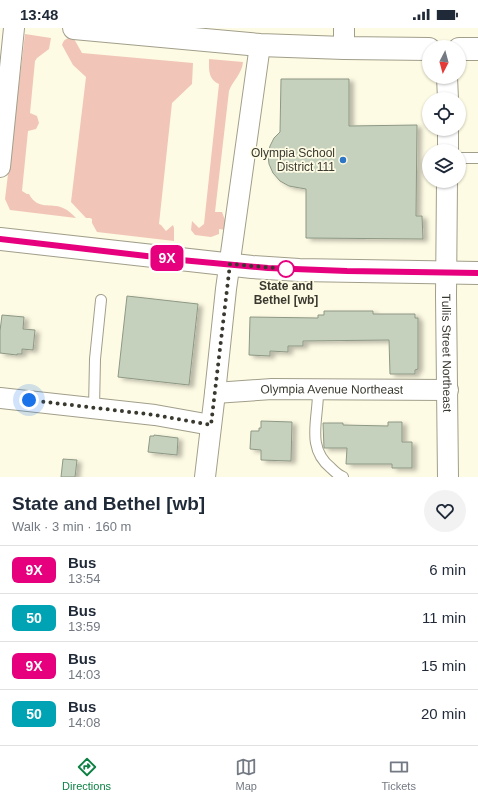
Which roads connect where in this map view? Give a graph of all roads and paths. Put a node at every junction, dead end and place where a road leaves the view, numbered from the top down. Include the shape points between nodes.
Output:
1 (14, 28) edge
2 (74, 28) edge
3 (344, 38) edge
4 (260, 45) junction
5 (422, 48) edge
6 (466, 49) edge
7 (478, 49) edge
8 (466, 158) edge
9 (478, 158) edge
10 (0, 167) edge
11 (448, 188) edge
12 (0, 239) edge
13 (230, 264) junction
14 (447, 273) junction
15 (478, 273) edge
16 (101, 300) dead end
17 (318, 389) junction
18 (448, 390) junction
19 (215, 393) junction
20 (0, 398) edge
21 (94, 408) junction
22 (211, 425) junction
23 (205, 477) edge
24 (344, 477) edge
25 (448, 477) edge

1 - 10 street
2 - 4 main road
3 - 4 main road
3 - 5 main road
4 - 13 street
6 - 7 main road
8 - 9 lane
11 - 14 street, Tullis Street Northeast
12 - 13 main road
13 - 14 main road via 299,270
13 - 19 street
14 - 15 main road
14 - 18 street, Tullis Street Northeast
16 - 21 lane via 95,359
17 - 18 street, Olympia Avenue Northeast
17 - 19 street, Olympia Avenue Northeast
17 - 24 lane via 314,440 317,452 325,464
18 - 25 street, Tullis Street Northeast
19 - 22 street
20 - 21 street
21 - 22 street
22 - 23 street

